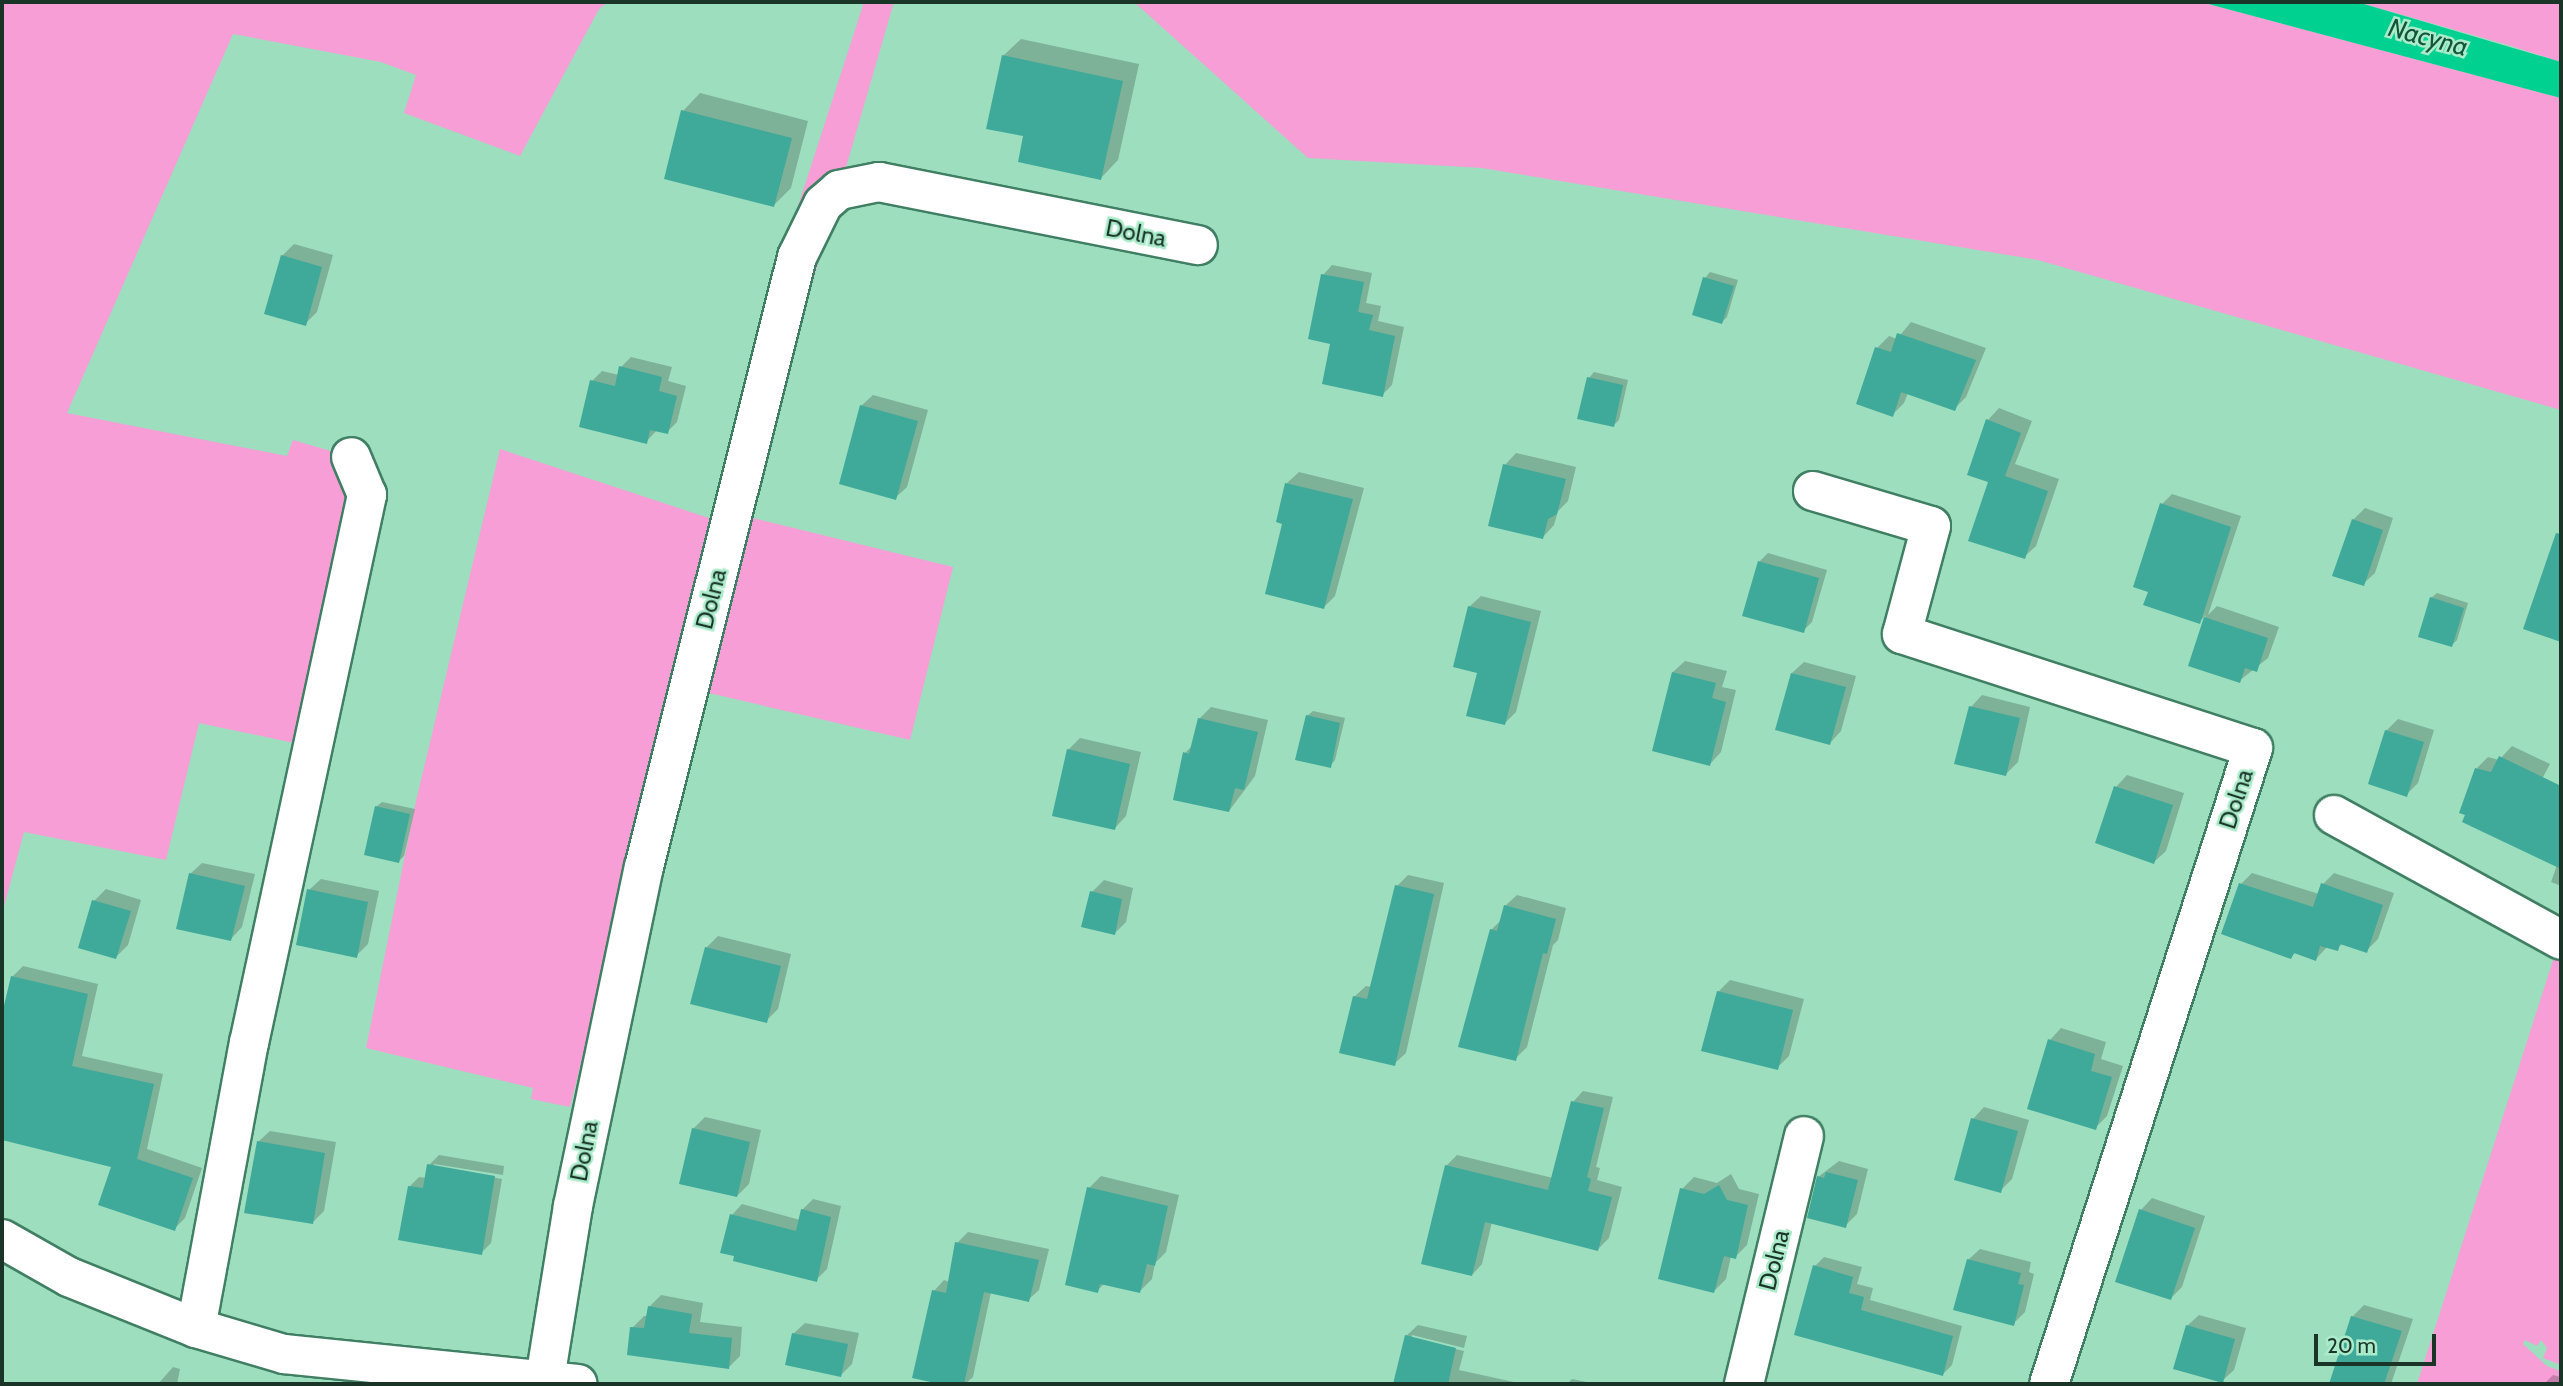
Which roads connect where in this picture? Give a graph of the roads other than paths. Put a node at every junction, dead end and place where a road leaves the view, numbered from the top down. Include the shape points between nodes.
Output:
1 (1198, 245) dead end
2 (351, 457) dead end
3 (1813, 491) dead end
4 (2334, 815) dead end
5 (2561, 940) edge
6 (1804, 1136) dead end
7 (2, 1239) edge
8 (196, 1328) junction
9 (561, 1382) edge
10 (1744, 1384) edge
11 (2049, 1384) edge

1 - 9 street, Dolna via 879,183 839,191 822,204 797,257 644,867 573,1206
2 - 8 street via 367,495 251,1029
3 - 11 street, Dolna via 1931,526 1902,634 2253,748
4 - 5 street
6 - 10 street, Dolna
7 - 8 street, Dolna via 69,1277
8 - 9 street, Dolna via 284,1354

